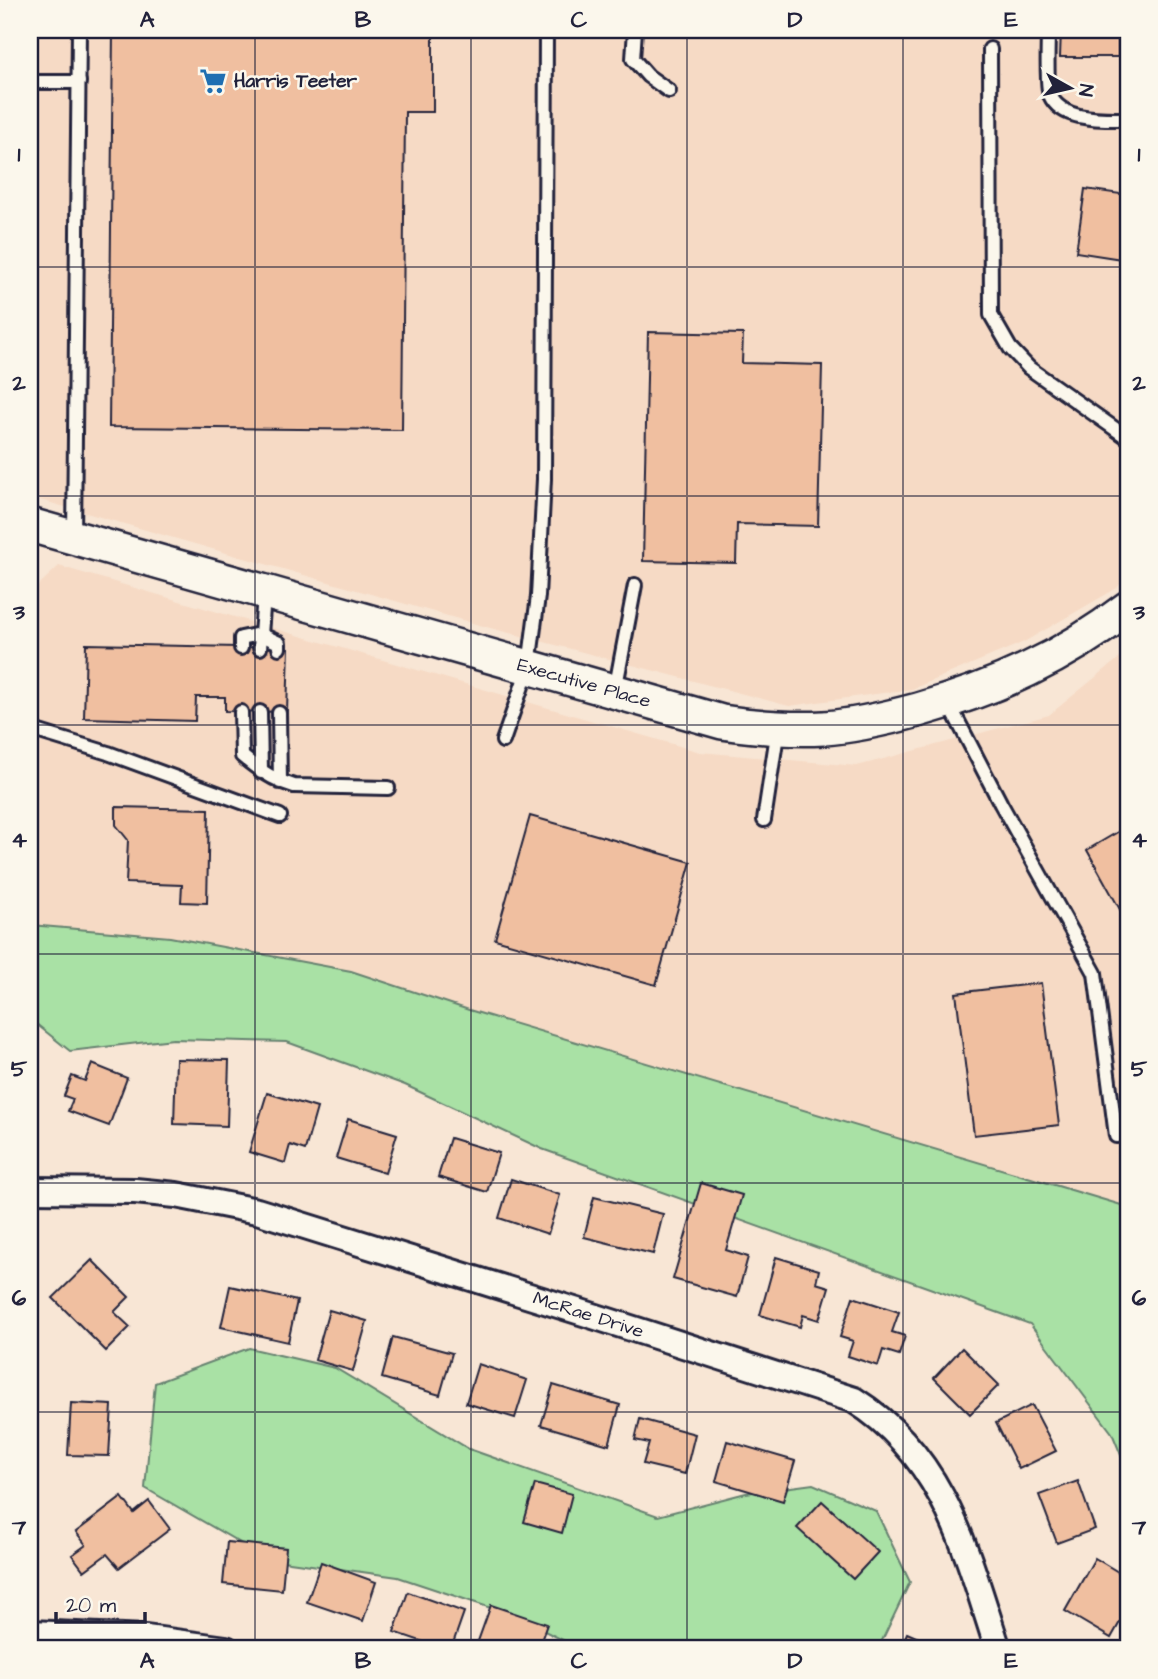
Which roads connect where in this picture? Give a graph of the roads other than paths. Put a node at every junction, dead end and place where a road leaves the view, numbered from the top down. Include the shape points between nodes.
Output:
1 (79, 30) edge
2 (546, 30) edge
3 (635, 30) edge
4 (1048, 30) edge
5 (989, 49) dead end
6 (30, 82) edge
7 (79, 82) junction
8 (669, 91) dead end
9 (1128, 119) edge
10 (1128, 438) edge
11 (30, 525) edge
12 (74, 537) junction
13 (635, 585) dead end
14 (265, 591) junction
15 (1128, 608) edge
16 (260, 634) junction
17 (241, 648) dead end
18 (260, 648) dead end
19 (279, 648) dead end
20 (529, 666) junction
21 (615, 691) junction
22 (948, 701) junction
23 (241, 712) dead end
24 (260, 712) dead end
25 (279, 712) dead end
26 (778, 727) junction
27 (30, 729) edge
28 (503, 741) dead end
29 (261, 772) junction
30 (280, 782) junction
31 (388, 788) dead end
32 (280, 816) dead end
33 (764, 820) dead end
34 (1128, 1135) edge
35 (30, 1190) edge
36 (30, 1633) edge
37 (226, 1649) edge
38 (998, 1649) edge

1 - 7 lane
2 - 20 lane via 544,479
3 - 8 lane via 634,59
4 - 9 lane via 1049,94 1060,108 1085,119
5 - 10 lane via 991,315 1010,348 1029,368
6 - 7 lane
7 - 12 lane
11 - 12 street, Executive Place
12 - 14 street, Executive Place
13 - 21 lane
14 - 16 lane
14 - 20 street, Executive Place
15 - 22 street, Executive Place via 1094,634 1022,674
16 - 17 lane via 241,638
16 - 18 lane
16 - 19 lane via 279,643
20 - 21 street, Executive Place
20 - 28 lane
21 - 26 street, Executive Place via 722,722
22 - 26 street, Executive Place via 886,719 825,728
22 - 34 lane via 1095,973 1116,1136
23 - 29 lane via 242,756
24 - 29 lane
25 - 30 lane
26 - 33 lane
27 - 32 lane
29 - 30 lane
30 - 31 lane
35 - 38 street, McRae Drive via 135,1191 257,1211 855,1400 888,1424 939,1488 957,1524
36 - 37 street via 146,1638

